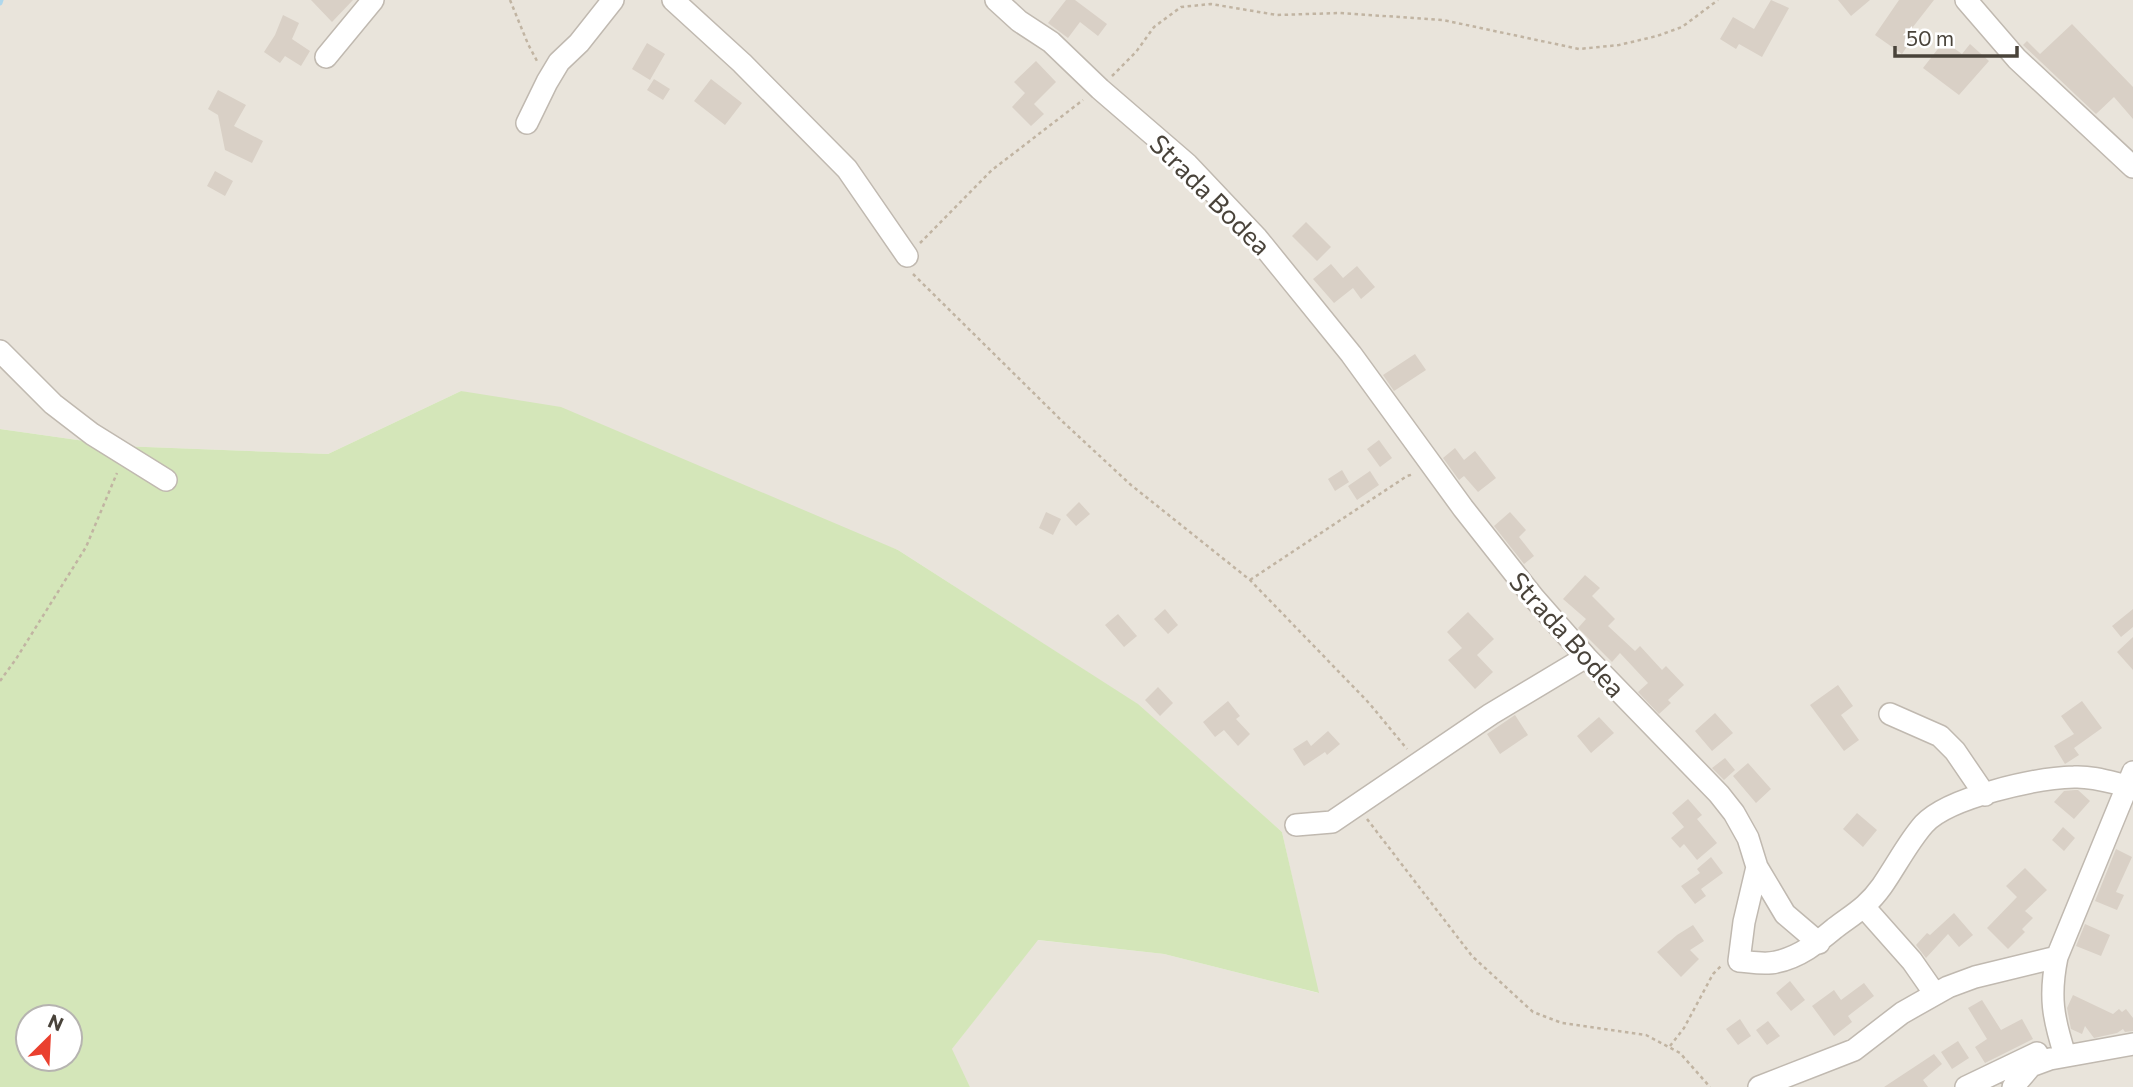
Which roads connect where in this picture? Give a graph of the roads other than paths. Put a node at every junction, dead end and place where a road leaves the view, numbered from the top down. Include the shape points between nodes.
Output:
1 (373, 0) edge
2 (613, 0) edge
3 (673, 0) edge
4 (996, 0) edge
5 (1966, 0) edge
6 (326, 57) dead end
7 (527, 123) dead end
8 (2133, 167) edge
9 (907, 256) road end
10 (0, 351) edge
11 (166, 480) dead end
12 (1586, 657) junction
13 (1890, 715) dead end
14 (2130, 779) edge
15 (1985, 795) junction
16 (1296, 825) dead end
17 (1756, 867) junction
18 (1865, 908) junction
19 (1819, 943) junction
20 (2057, 957) junction
21 (1935, 994) junction
22 (2133, 1044) edge
23 (2063, 1049) junction
24 (1759, 1087) edge
25 (1966, 1087) edge
26 (2013, 1087) edge

1 - 6 street
2 - 7 street via 559,62
3 - 9 street via 847,169
4 - 12 street, Strada Bodea via 1051,42 1187,164 1257,238 1351,354 1500,556
5 - 8 street via 2017,59
10 - 11 street via 53,404
12 - 16 street via 1491,714 1332,822
12 - 17 street, Strada Bodea via 1719,794 1748,838
13 - 15 street via 1940,736
14 - 15 street via 2074,777
14 - 20 street
15 - 18 street via 1939,812 1924,825
17 - 19 street via 1785,914
17 - 19 street, Strada Bodea via 1739,961 1774,963
18 - 19 street
18 - 21 street
20 - 21 street via 1975,977
20 - 23 street via 2052,1006
21 - 24 street via 1854,1050
22 - 23 street
23 - 25 street via 2024,1058
23 - 26 street via 2031,1066

